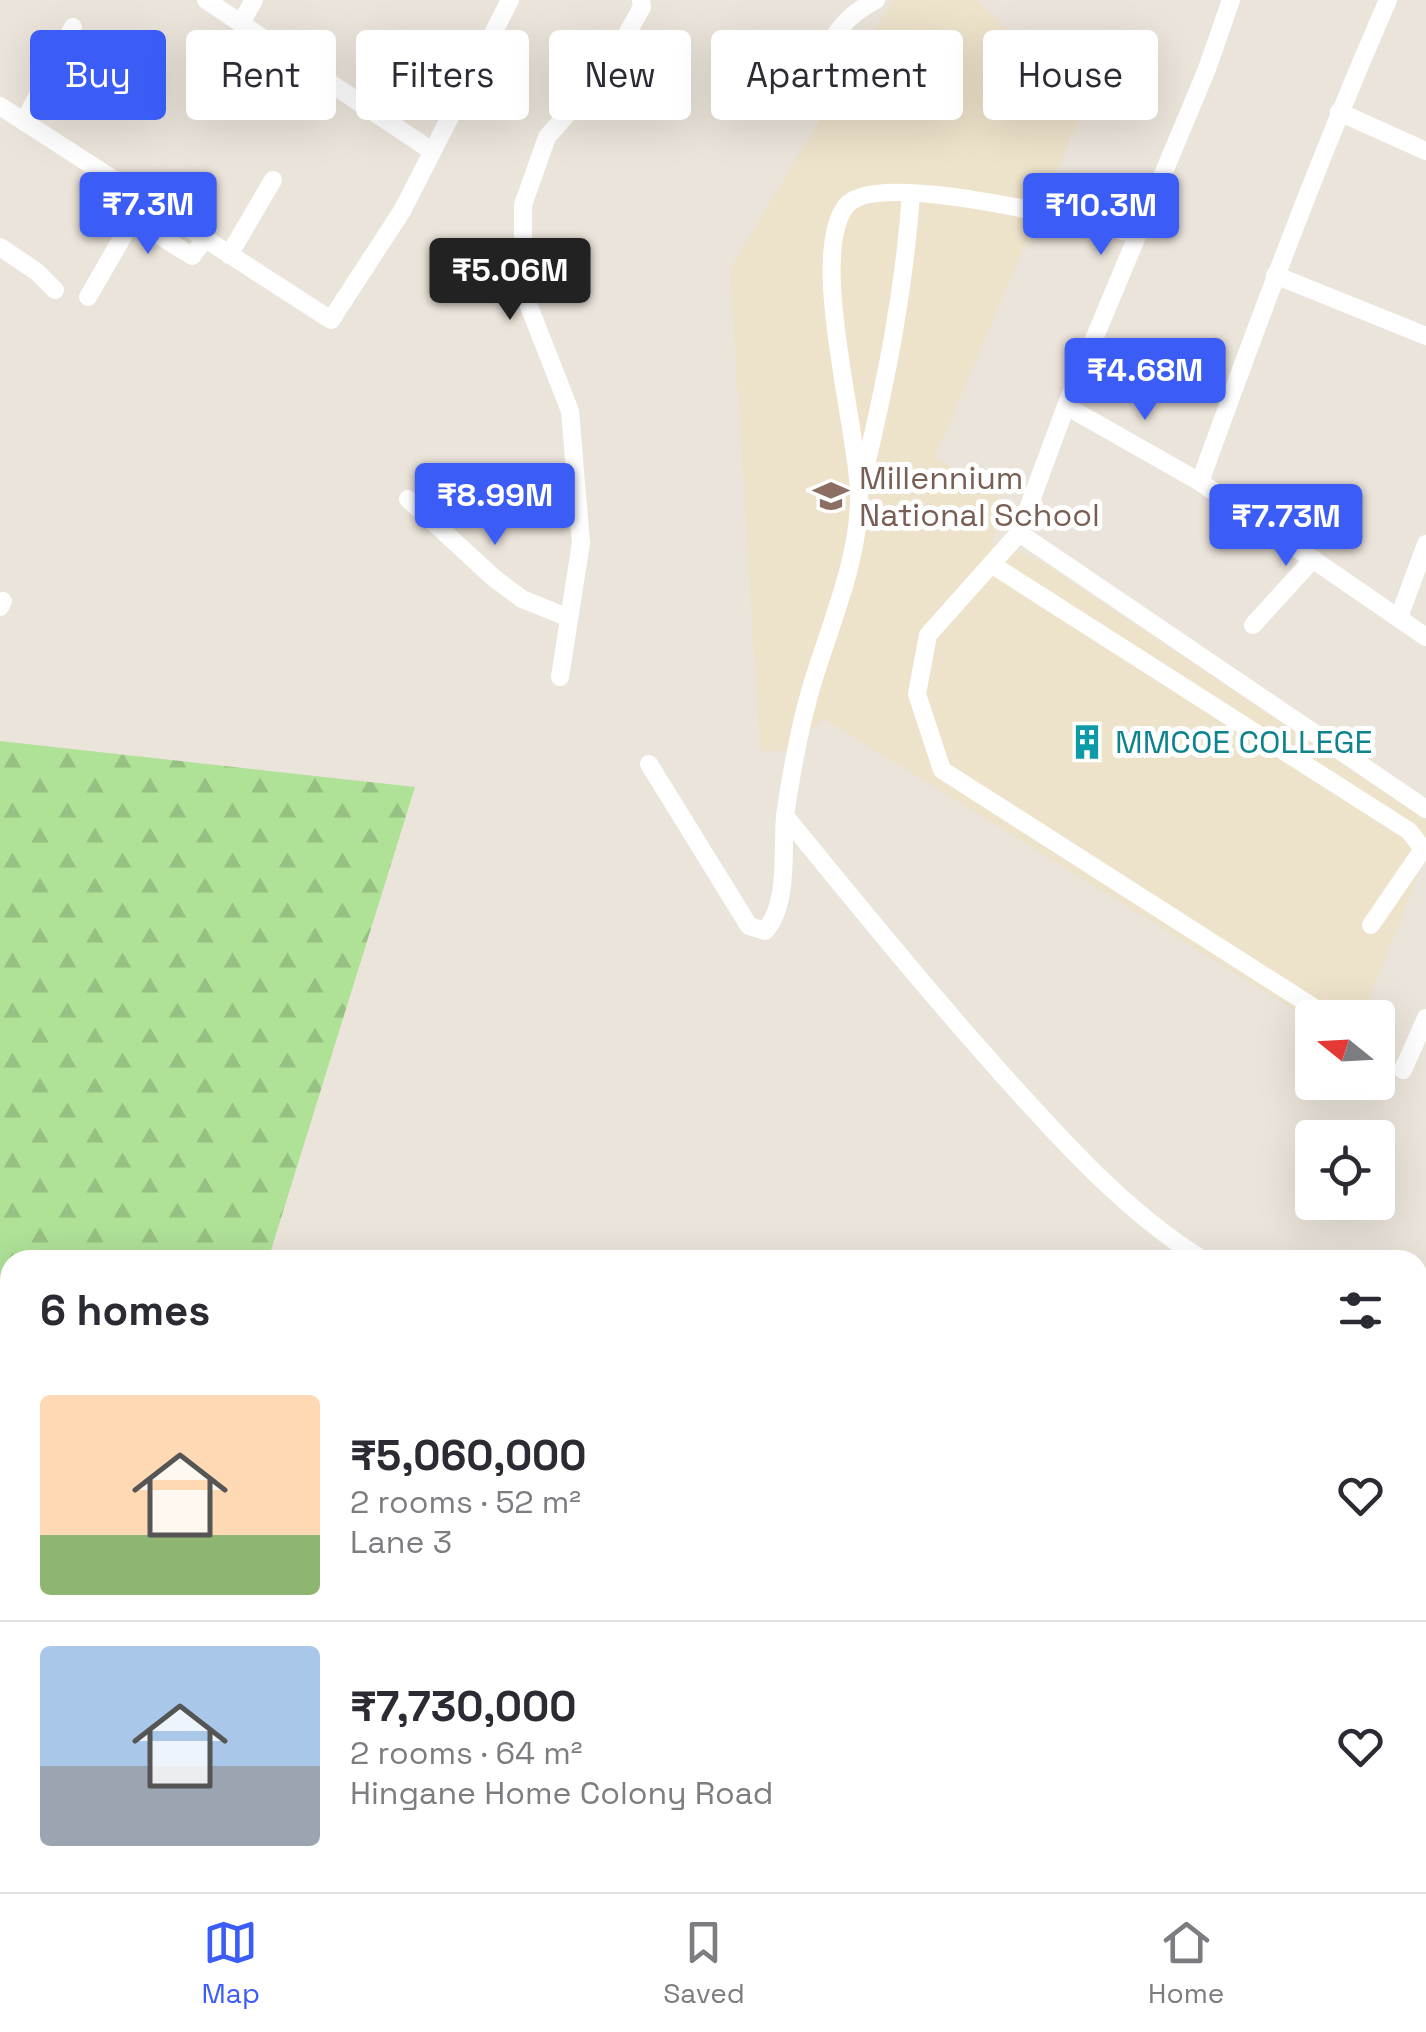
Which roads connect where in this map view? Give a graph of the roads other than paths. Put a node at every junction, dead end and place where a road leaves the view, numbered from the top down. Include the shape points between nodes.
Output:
1 (206, 0) edge
2 (254, 0) edge
3 (510, 0) edge
4 (641, 0) edge
5 (876, 0) edge
6 (1232, 0) edge
7 (1388, 0) edge
8 (241, 23) junction
9 (73, 27) dead end
10 (838, 30) edge
11 (0, 106) edge
12 (1339, 112) junction
13 (24, 122) junction
14 (432, 150) junction
15 (1426, 151) edge
16 (273, 180) dead end
17 (911, 194) junction
18 (144, 200) junction
19 (133, 219) junction
20 (1136, 234) junction
21 (206, 239) junction
22 (0, 247) edge
23 (229, 255) junction
24 (1275, 275) junction
25 (55, 290) dead end
26 (88, 297) dead end
27 (1426, 336) edge
28 (1066, 406) junction
29 (1200, 482) junction
30 (859, 493) junction
31 (408, 499) dead end
32 (1019, 533) junction
33 (1426, 544) edge
34 (1312, 559) junction
35 (992, 564) junction
36 (1398, 617) junction
37 (569, 618) junction
38 (1253, 625) dead end
39 (1426, 637) edge
40 (560, 677) dead end
41 (649, 764) dead end
42 (1426, 809) edge
43 (785, 816) junction
44 (1370, 925) dead end
45 (1302, 1000) edge
46 (1426, 1018) edge
47 (1403, 1070) dead end
48 (1187, 1250) edge

1 - 8 street
2 - 8 street
3 - 14 street
4 - 37 street via 610,66 547,137 523,205 523,291 570,411 581,544
5 - 10 street
6 - 20 street
7 - 12 street
8 - 14 street
9 - 13 street
11 - 13 street
12 - 15 street
12 - 24 street
13 - 18 street
14 - 23 street via 402,211 331,320
16 - 23 street
17 - 20 street via 1034,210
17 - 30 street via 892,356
17 - 30 street via 860,197 846,205 836,229 830,272
18 - 19 street
18 - 21 street
19 - 21 street via 192,256
19 - 26 street
20 - 28 street
21 - 23 street
22 - 25 street
24 - 27 street
24 - 29 street
28 - 29 street
28 - 32 street
29 - 34 street
30 - 43 street via 836,617 794,748
31 - 37 street via 522,599
32 - 35 street
32 - 42 street
33 - 36 street
34 - 36 street
34 - 38 street
35 - 44 street via 1410,831 1423,849
35 - 45 street via 928,635 917,694 942,770
36 - 39 street
37 - 40 street
41 - 43 street via 749,926 765,931 782,894
43 - 48 street via 918,980 1052,1129
46 - 47 street

